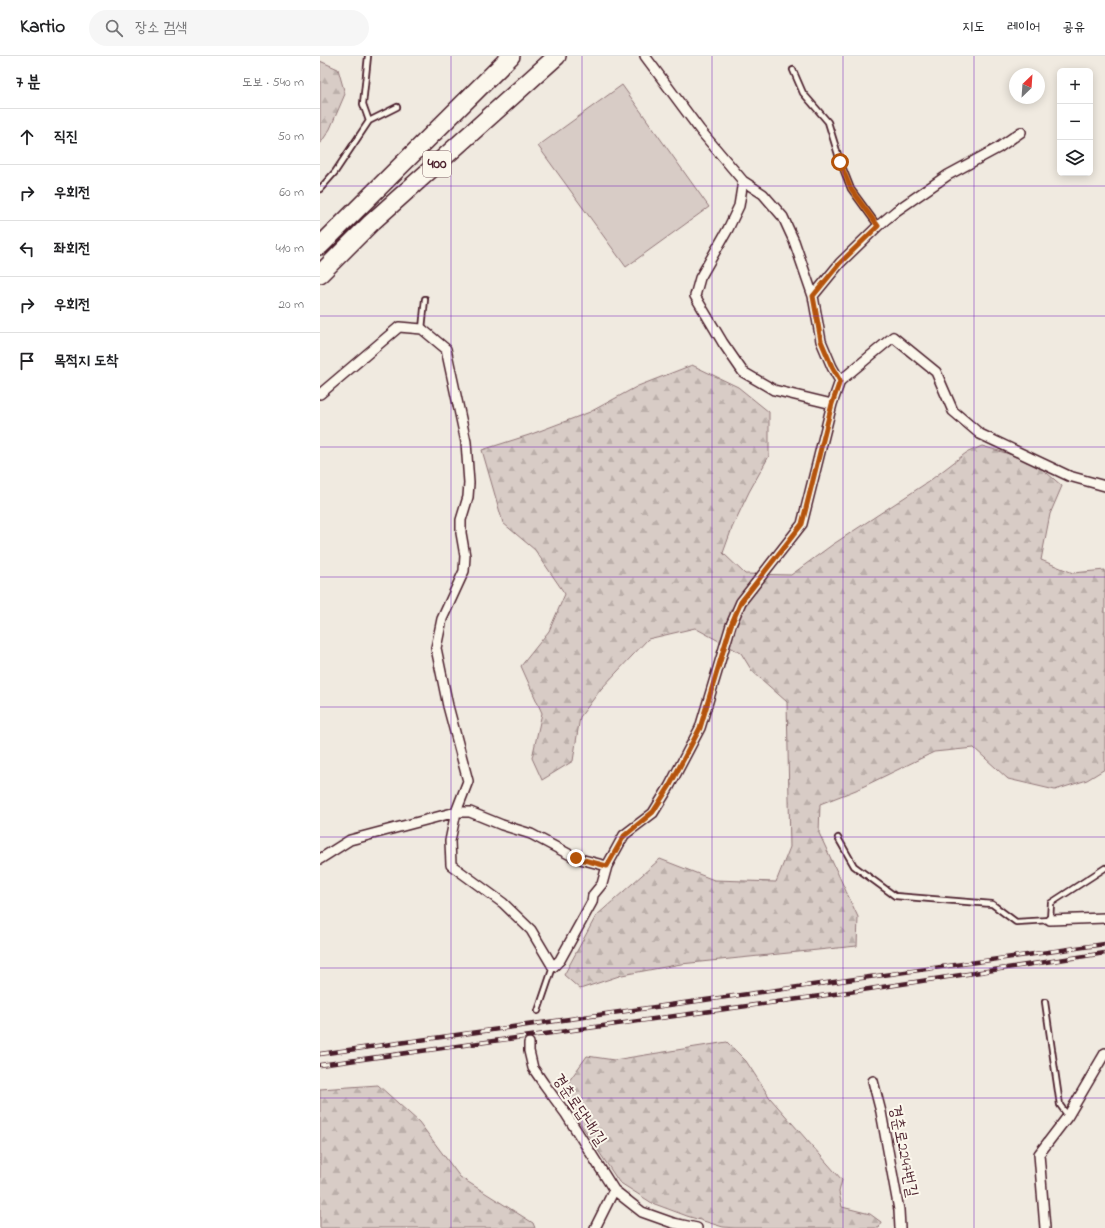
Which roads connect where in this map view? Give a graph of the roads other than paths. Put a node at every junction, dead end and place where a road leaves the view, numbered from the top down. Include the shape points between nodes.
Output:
1 (368, 56) edge
2 (511, 56) edge
3 (557, 56) edge
4 (645, 56) edge
5 (793, 70) dead end
6 (397, 107) dead end
7 (369, 121) junction
8 (1021, 132) dead end
9 (743, 181) junction
10 (320, 189) edge
11 (878, 226) junction
12 (320, 246) edge
13 (320, 274) edge
14 (813, 296) junction
15 (425, 298) dead end
16 (422, 329) junction
17 (840, 381) junction
18 (320, 394) edge
19 (832, 404) junction
20 (1105, 486) edge
21 (456, 812) junction
22 (838, 838) dead end
23 (320, 859) edge
24 (607, 866) junction
25 (1105, 868) edge
26 (1105, 918) edge
27 (1050, 920) junction
28 (553, 967) junction
29 (1045, 1002) dead end
30 (538, 1011) dead end
31 (529, 1043) dead end
32 (1105, 1053) edge
33 (873, 1081) dead end
34 (1068, 1116) junction
35 (614, 1190) junction
36 (595, 1228) edge
37 (697, 1228) edge
38 (900, 1228) edge
39 (1044, 1228) edge

1 - 7 lane via 363,104
2 - 12 highway, 400
3 - 13 highway, 400 via 371,224
4 - 9 street via 700,130
5 - 11 lane via 803,93 828,122 851,189
6 - 7 lane
7 - 10 lane via 335,172
8 - 11 street via 998,148 948,175
9 - 14 street via 763,194 783,217
9 - 19 street via 739,206 700,278 695,296 743,372 774,390
11 - 14 street via 840,263
14 - 17 street via 821,341
15 - 16 lane
16 - 18 street via 399,327
16 - 21 street via 446,349 466,442 469,483 461,520 464,570 442,619 436,648 468,781
17 - 19 street
17 - 20 street via 893,336 936,372 953,411 980,434 1069,476
19 - 24 street via 802,524 741,602 731,625 700,728 669,787 653,812 624,836
21 - 23 street via 350,840
21 - 24 street via 470,812 531,834 576,858
21 - 28 street via 450,841 451,865 503,903 531,930
22 - 27 lane via 854,866 895,896 992,904 1016,922
24 - 28 street via 602,884 593,895 592,902 560,960
25 - 27 lane via 1051,904
26 - 27 street
28 - 30 lane
29 - 34 lane via 1060,1105
31 - 35 street, 경춘로답내1길 via 533,1068 566,1114
32 - 34 street
33 - 38 street, 경춘로2247번길 via 899,1210
34 - 39 street via 1039,1154
35 - 36 street
35 - 37 street, 경춘로답내1길 via 642,1212

